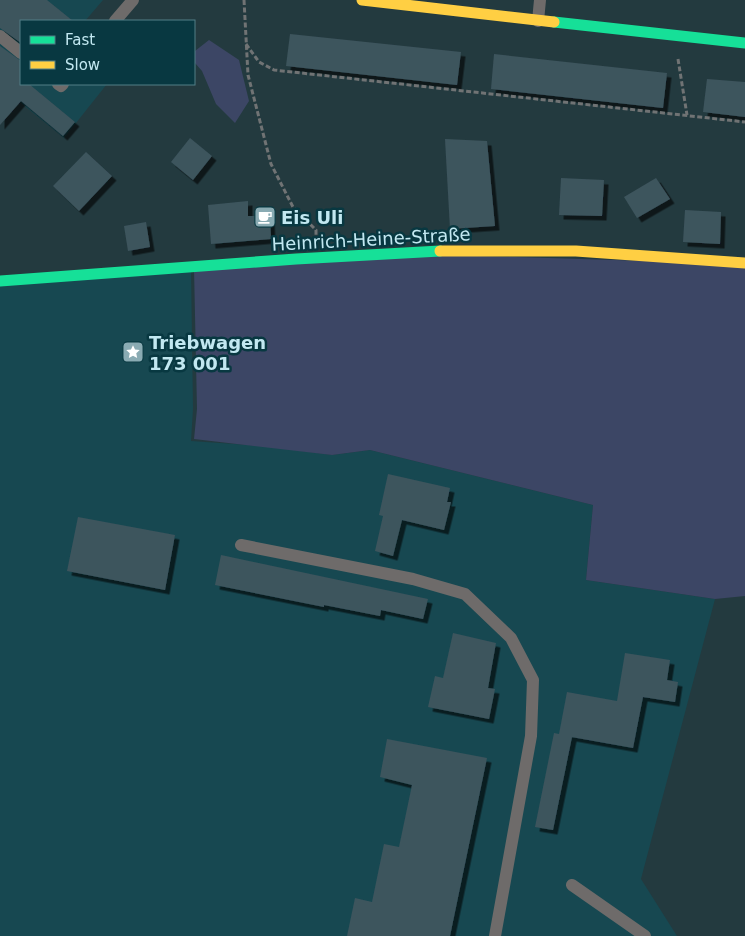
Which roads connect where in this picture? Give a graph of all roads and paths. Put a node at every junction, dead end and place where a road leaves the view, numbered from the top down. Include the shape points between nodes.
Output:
1 (133, 0) edge
2 (244, 0) edge
3 (362, 0) edge
4 (540, 0) edge
5 (116, 20) edge
6 (538, 20) junction
7 (0, 36) edge
8 (675, 36) junction
9 (745, 43) edge
10 (246, 44) junction
11 (20, 52) edge
12 (687, 115) junction
13 (745, 122) edge
14 (316, 258) junction
15 (745, 263) edge
16 (0, 281) edge
17 (241, 545) dead end
18 (572, 885) dead end
19 (495, 936) edge
20 (645, 936) edge

1 - 5 lane
2 - 10 path
3 - 6 street
4 - 6 lane
6 - 8 street
7 - 11 lane
8 - 9 street
8 - 12 path
10 - 12 path via 259,62 274,70
10 - 14 path via 248,74 271,164 293,207 316,230
12 - 13 path
14 - 15 street, Heinrich-Heine-Straße via 475,250 581,251
14 - 16 street, Heinrich-Heine-Straße
17 - 19 lane via 413,578 465,594 511,638 533,680 531,736
18 - 20 lane

